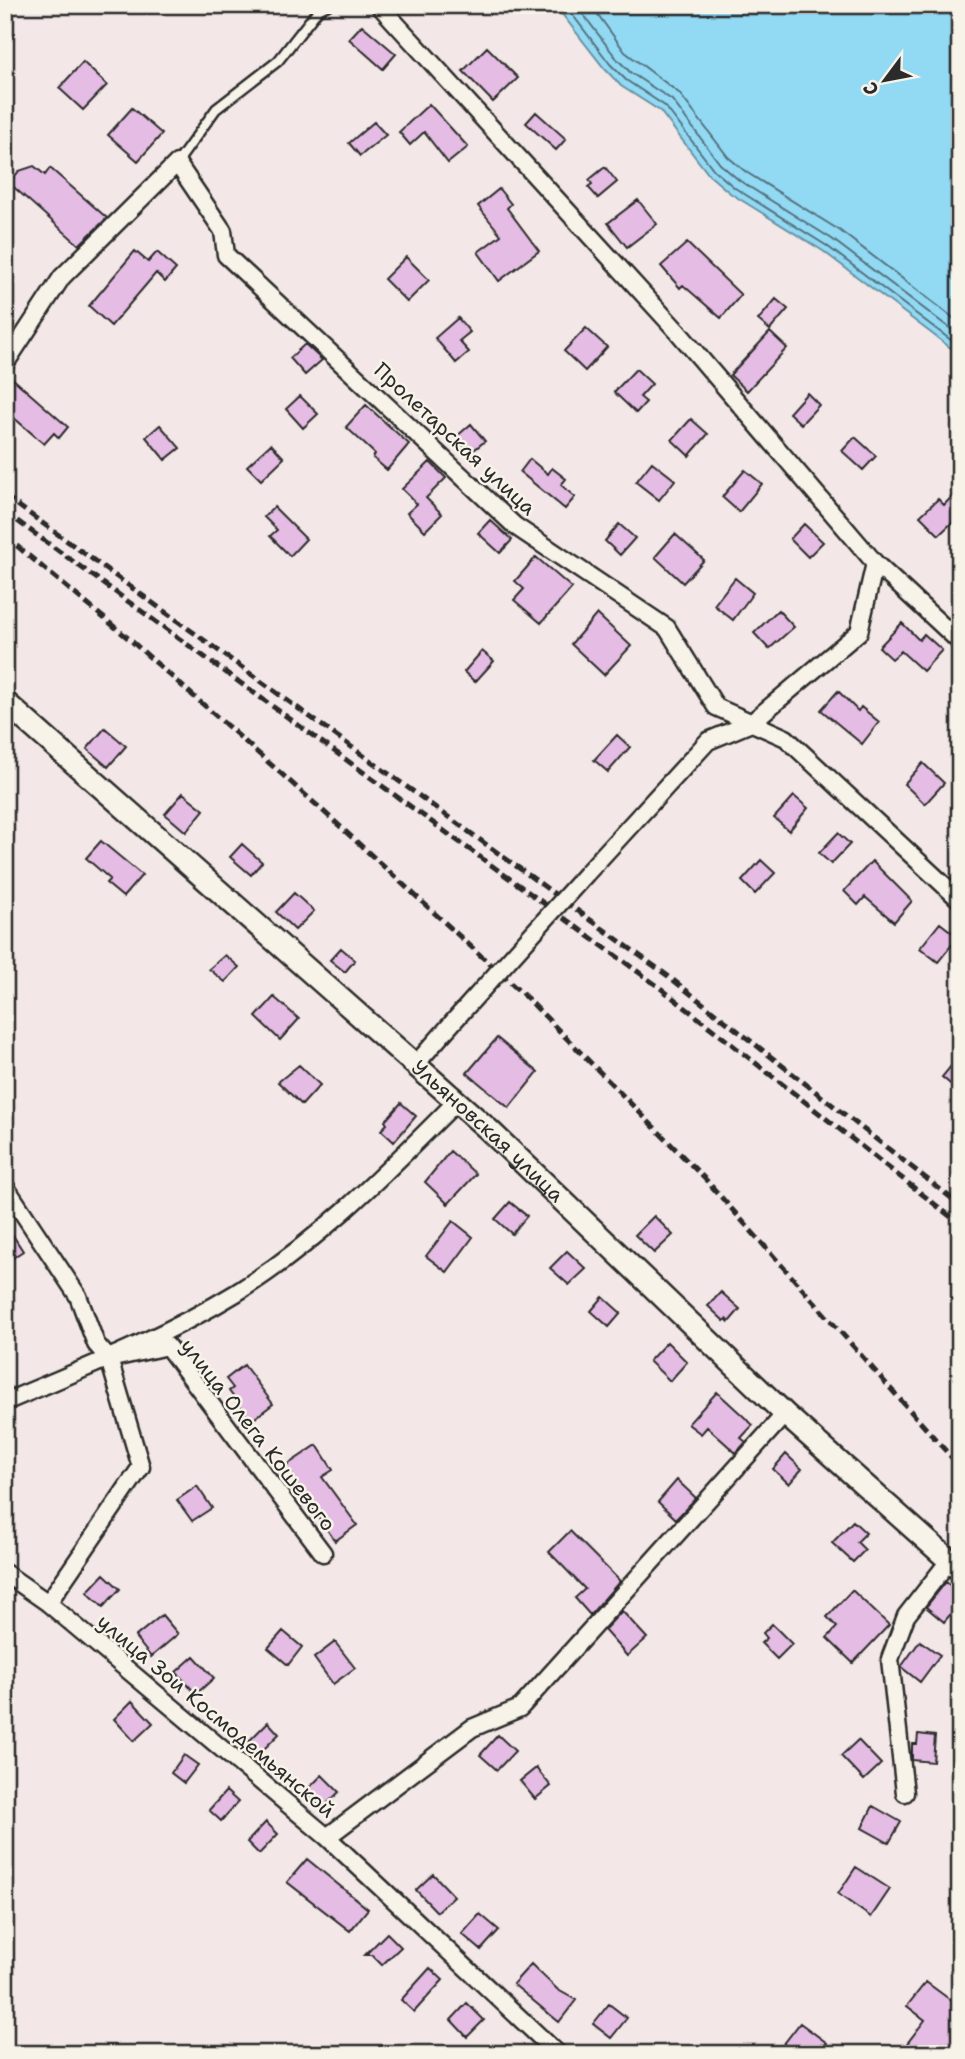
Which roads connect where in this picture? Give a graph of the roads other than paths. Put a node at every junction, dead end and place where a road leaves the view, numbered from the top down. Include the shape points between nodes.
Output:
1 (328, 5) edge
2 (379, 5) edge
3 (177, 163) junction
4 (5, 365) edge
5 (875, 564) junction
6 (960, 642) edge
7 (5, 702) edge
8 (751, 723) junction
9 (960, 900) edge
10 (415, 1065) junction
11 (457, 1101) junction
12 (5, 1186) edge
13 (109, 1359) junction
14 (5, 1402) edge
15 (785, 1414) junction
16 (323, 1553) dead end
17 (954, 1565) edge
18 (5, 1573) edge
19 (48, 1603) junction
20 (905, 1793) dead end
21 (327, 1837) junction
22 (558, 2054) edge

1 - 3 lane via 318,10 278,61 216,109
2 - 5 street via 678,332
3 - 4 street via 62,277
3 - 8 street, Пролетарская улица via 223,231 226,255 515,526 667,628 716,707
5 - 6 street
5 - 8 street via 859,632
7 - 10 main road, Ульяновская улица
8 - 9 street, Пролетарская улица via 786,738
8 - 10 street, bridge via 708,741
10 - 11 main road, Ульяновская улица
11 - 13 street via 349,1209 236,1293
11 - 15 main road, Ульяновская улица
12 - 13 street via 78,1296 96,1344
13 - 14 street
13 - 16 street, улица Олега Кошевого via 167,1346
13 - 19 street via 141,1467
15 - 17 main road, Ульяновская улица
15 - 21 street via 520,1708 472,1728
17 - 20 street via 906,1616 890,1659
18 - 19 street, улица Зои Космодемьянской
19 - 21 street, улица Зои Космодемьянской
21 - 22 street, улица Зои Космодемьянской

